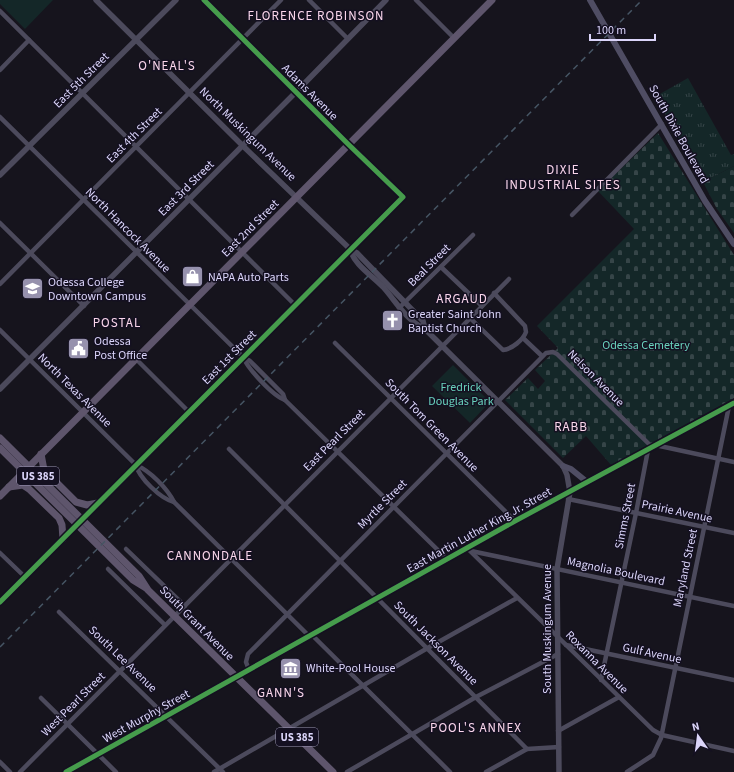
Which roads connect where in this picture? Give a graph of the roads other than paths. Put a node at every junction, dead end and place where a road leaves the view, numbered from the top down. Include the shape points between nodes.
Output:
1 (96, 0) edge
2 (176, 0) edge
3 (204, 0) edge
4 (281, 0) edge
5 (309, 0) edge
6 (386, 0) edge
7 (416, 0) edge
8 (492, 0) edge
9 (590, 0) edge
10 (0, 11) edge
11 (454, 38) junction
12 (243, 39) junction
13 (348, 39) junction
14 (30, 40) junction
15 (136, 40) junction
16 (0, 70) edge
17 (296, 92) junction
18 (190, 93) junction
19 (83, 94) junction
20 (0, 117) edge
21 (662, 124) junction
22 (348, 144) junction
23 (243, 146) junction
24 (30, 147) junction
25 (136, 147) junction
26 (0, 175) edge
27 (296, 196) junction
28 (403, 197) joint
29 (84, 200) junction
30 (190, 200) junction
31 (572, 215) dead end
32 (0, 223) edge
33 (473, 235) dead end
34 (734, 244) edge
35 (350, 249) junction
36 (242, 251) junction
37 (30, 253) junction
38 (137, 253) junction
39 (441, 267) junction
40 (372, 272) junction
41 (509, 279) dead end
42 (0, 284) edge
43 (494, 293) junction
44 (189, 304) junction
45 (404, 304) junction
46 (295, 305) junction
47 (84, 306) junction
48 (482, 306) junction
49 (399, 308) junction
50 (470, 318) junction
51 (425, 329) junction
52 (0, 330) edge
53 (523, 338) junction
54 (335, 342) dead end
55 (443, 345) junction
56 (542, 356) junction
57 (243, 357) junction
58 (135, 358) junction
59 (30, 360) junction
60 (0, 390) edge
61 (391, 398) junction
62 (499, 401) junction
63 (731, 404) edge
64 (83, 412) junction
65 (189, 412) junction
66 (0, 438) edge
67 (652, 447) junction
68 (0, 448) edge
69 (229, 449) dead end
70 (338, 451) junction
71 (447, 453) junction
72 (41, 454) junction
73 (718, 458) junction
74 (734, 462) edge
75 (136, 465) junction
76 (563, 466) junction
77 (26, 469) junction
78 (587, 482) junction
79 (9, 487) junction
80 (570, 492) junction
81 (0, 496) edge
82 (568, 499) junction
83 (98, 503) junction
84 (285, 505) junction
85 (394, 507) junction
86 (636, 513) junction
87 (515, 521) junction
88 (704, 526) junction
89 (734, 533) edge
90 (63, 539) junction
91 (126, 549) dead end
92 (469, 549) junction
93 (0, 553) edge
94 (231, 559) junction
95 (447, 559) junction
96 (340, 560) junction
97 (108, 569) dead end
98 (557, 569) junction
99 (25, 577) junction
100 (622, 583) junction
101 (690, 597) junction
102 (378, 598) junction
103 (517, 598) junction
104 (0, 602) edge
105 (185, 606) junction
106 (734, 606) edge
107 (59, 612) dead end
108 (287, 614) junction
109 (174, 616) junction
110 (165, 625) junction
111 (311, 635) junction
112 (557, 637) junction
113 (566, 645) junction
114 (426, 648) junction
115 (558, 654) junction
116 (606, 654) junction
117 (675, 668) junction
118 (120, 670) junction
119 (249, 670) junction
120 (236, 677) junction
121 (601, 680) junction
122 (734, 680) edge
123 (363, 685) junction
124 (476, 697) junction
125 (619, 697) junction
126 (41, 698) dead end
127 (167, 716) junction
128 (68, 724) junction
129 (289, 729) junction
130 (558, 731) junction
131 (411, 734) junction
132 (662, 734) junction
133 (558, 747) junction
134 (527, 749) junction
135 (734, 751) edge
136 (98, 754) junction
137 (0, 762) edge
138 (222, 770) edge
139 (10, 772) edge
140 (20, 772) edge
141 (66, 772) edge
142 (116, 772) edge
143 (214, 772) edge
144 (333, 772) edge
145 (347, 772) edge
146 (450, 772) edge
147 (486, 772) edge
148 (559, 772) edge
149 (627, 772) edge

1 - 15 street, North Muskingum Avenue
2 - 15 street, East 5th Street
3 - 12 street, Adams Avenue
4 - 12 street, East 4th Street
5 - 13 street
6 - 13 street, East 3rd Street
7 - 11 street
8 - 11 main road, East 2nd Street
9 - 21 main road, South Dixie Boulevard
10 - 14 street
11 - 22 main road, East 2nd Street
12 - 17 street, Adams Avenue
12 - 18 street, East 4th Street
13 - 17 street, East 3rd Street
14 - 16 street
14 - 19 street
15 - 18 street, North Muskingum Avenue
15 - 19 street, East 5th Street
17 - 22 street, Adams Avenue
17 - 23 street, East 3rd Street
18 - 23 street, North Muskingum Avenue
18 - 25 street, East 4th Street
19 - 24 street, East 5th Street
19 - 25 street
20 - 24 street, North Hancock Avenue
21 - 31 street
21 - 34 main road, South Dixie Boulevard via 705,201
22 - 27 main road, East 2nd Street
22 - 28 street, Adams Avenue
23 - 27 street, North Muskingum Avenue
23 - 30 street, East 3rd Street
24 - 26 street, East 5th Street
24 - 29 street, North Hancock Avenue
25 - 29 street, East 4th Street
25 - 30 street
27 - 35 street, North Muskingum Avenue
27 - 36 main road, East 2nd Street
28 - 35 street, East 1st Street
29 - 37 street, East 4th Street
29 - 38 street, North Hancock Avenue
30 - 36 street
30 - 38 street, East 3rd Street
32 - 37 street
33 - 39 street, Beal Street
35 - 40 street, North Muskingum Avenue via 357,253
35 - 46 street, East 1st Street
36 - 44 main road, East 2nd Street
36 - 46 street
37 - 42 street, East 4th Street
37 - 47 street
38 - 44 street, North Hancock Avenue
38 - 47 street, East 3rd Street
39 - 45 street, Beal Street
39 - 48 street
40 - 45 street, South Muskingum Avenue
40 - 49 street, South Muskingum Avenue
41 - 43 street, East Pearl Street
43 - 48 street, East Pearl Street
43 - 53 street via 525,326
44 - 57 street, North Hancock Avenue
44 - 58 main road, East 2nd Street
45 - 49 street, Beal Street
45 - 51 street, South Muskingum Avenue via 423,321
46 - 57 street, East 1st Street
47 - 59 street, East 3rd Street
48 - 50 street, East Pearl Street
49 - 51 street, South Muskingum Avenue
50 - 53 street via 504,350
50 - 55 street, East Pearl Street
51 - 55 street, South Muskingum Avenue
52 - 59 street, North Texas Avenue
53 - 56 street
54 - 61 street, South Tom Green Avenue
55 - 61 street, East Pearl Street
55 - 62 street, South Muskingum Avenue
56 - 62 street, Myrtle Street
56 - 67 street, Nelson Avenue via 550,352 557,354
57 - 65 street, East 1st Street
57 - 70 street, North Hancock Avenue via 246,365 263,382 280,398 286,400
58 - 64 main road, East 2nd Street
58 - 65 street
59 - 60 street, East 3rd Street
59 - 64 street, North Texas Avenue
61 - 70 street, East Pearl Street
61 - 71 street, South Tom Green Avenue
62 - 71 street, Myrtle Street
62 - 76 street, South Muskingum Avenue
63 - 67 street, East Martin Luther King Jr. Street
63 - 73 street, Maryland Street
64 - 72 main road, East 2nd Street
64 - 75 street, North Texas Avenue
65 - 75 street, East 1st Street
66 - 77 main road, US 385
67 - 73 street
67 - 78 street, East Martin Luther King Jr. Street
67 - 86 street, Simms Street
68 - 77 main road, US 385
69 - 84 street, South Jackson Avenue
70 - 84 street, East Pearl Street
70 - 85 street, North Hancock Avenue
71 - 85 street, Myrtle Street
71 - 87 street, South Tom Green Avenue
72 - 77 main road, East 2nd Street
72 - 83 main road via 44,470 76,502 87,505
73 - 74 street
73 - 88 street, Maryland Street
75 - 83 street, East 1st Street
75 - 94 street, North Texas Avenue via 138,473 166,500 174,502
76 - 78 main road
76 - 80 street, South Muskingum Avenue
77 - 79 main road, East 2nd Street
77 - 109 main road, South Grant Avenue / US 385 via 133,580 148,590
78 - 80 street, East Martin Luther King Jr. Street
79 - 81 main road, East 2nd Street
79 - 90 main road via 23,485 60,518
80 - 82 street, South Muskingum Avenue
80 - 87 street, East Martin Luther King Jr. Street
82 - 86 street, Prairie Avenue
82 - 98 street, South Muskingum Avenue
83 - 90 street, East 1st Street
84 - 94 street, East Pearl Street
84 - 96 street, South Jackson Avenue
85 - 95 street, North Hancock Avenue
85 - 96 street, Myrtle Street
86 - 88 street, Prairie Avenue
86 - 100 street, Simms Street
87 - 92 street, East Martin Luther King Jr. Street
88 - 89 street, Prairie Avenue
88 - 101 street, Maryland Street
90 - 99 street, East 1st Street
91 - 105 street
92 - 95 street, East Martin Luther King Jr. Street
92 - 98 street, Magnolia Boulevard
92 - 103 street, Roxanna Avenue
93 - 99 street
94 - 105 street, East Pearl Street
94 - 108 street, North Texas Avenue
95 - 102 street, East Martin Luther King Jr. Street
96 - 102 street, South Jackson Avenue
96 - 108 street, Myrtle Street
97 - 110 street
98 - 100 street, Magnolia Boulevard
98 - 112 street, South Muskingum Avenue
99 - 104 street, East 1st Street
100 - 101 street, Magnolia Boulevard
100 - 116 street, Simms Street
101 - 106 street, Magnolia Boulevard
101 - 117 street, Maryland Street
102 - 111 street, East Martin Luther King Jr. Street
102 - 114 street, South Jackson Avenue
103 - 112 street, Roxanna Avenue
103 - 114 street
105 - 109 street, East Pearl Street
107 - 118 street, South Lee Avenue
108 - 111 street, North Texas Avenue
108 - 119 street, Myrtle Street via 248,654 246,662
109 - 110 street, West Pearl Street
109 - 120 main road, South Grant Avenue / US 385
110 - 118 street, West Pearl Street
111 - 119 street, East Martin Luther King Jr. Street
111 - 123 street, North Texas Avenue
112 - 113 street, Roxanna Avenue
112 - 115 street, South Muskingum Avenue
113 - 116 street, Gulf Avenue
113 - 121 street, Roxanna Avenue
114 - 123 street
114 - 124 street, South Jackson Avenue
115 - 124 street
115 - 130 street, South Muskingum Avenue
116 - 117 street, Gulf Avenue
116 - 121 street, Simms Street
117 - 122 street, Gulf Avenue
117 - 132 street, Maryland Street
118 - 127 street, South Lee Avenue
118 - 128 street, West Pearl Street
119 - 120 street, East Martin Luther King Jr. Street
120 - 127 street, West Murphy Street
120 - 129 main road, South Grant Avenue / US 385
121 - 125 street, Roxanna Avenue
123 - 129 street
123 - 131 street, North Texas Avenue
124 - 131 street
124 - 134 street, South Jackson Avenue
125 - 130 street
125 - 132 street, Roxanna Avenue via 648,726
126 - 128 street
127 - 136 street, West Murphy Street
127 - 138 street, South Lee Avenue
128 - 136 street
128 - 140 street, West Pearl Street
129 - 138 street
129 - 144 main road, South Grant Avenue / US 385
130 - 133 street, South Muskingum Avenue
131 - 145 street
131 - 146 street, North Texas Avenue
132 - 135 street, Roxanna Avenue
132 - 149 street, Maryland Street via 653,755
133 - 134 street
133 - 148 street, South Muskingum Avenue
134 - 147 street
136 - 141 street, West Murphy Street
136 - 142 street
137 - 139 street
138 - 143 street

